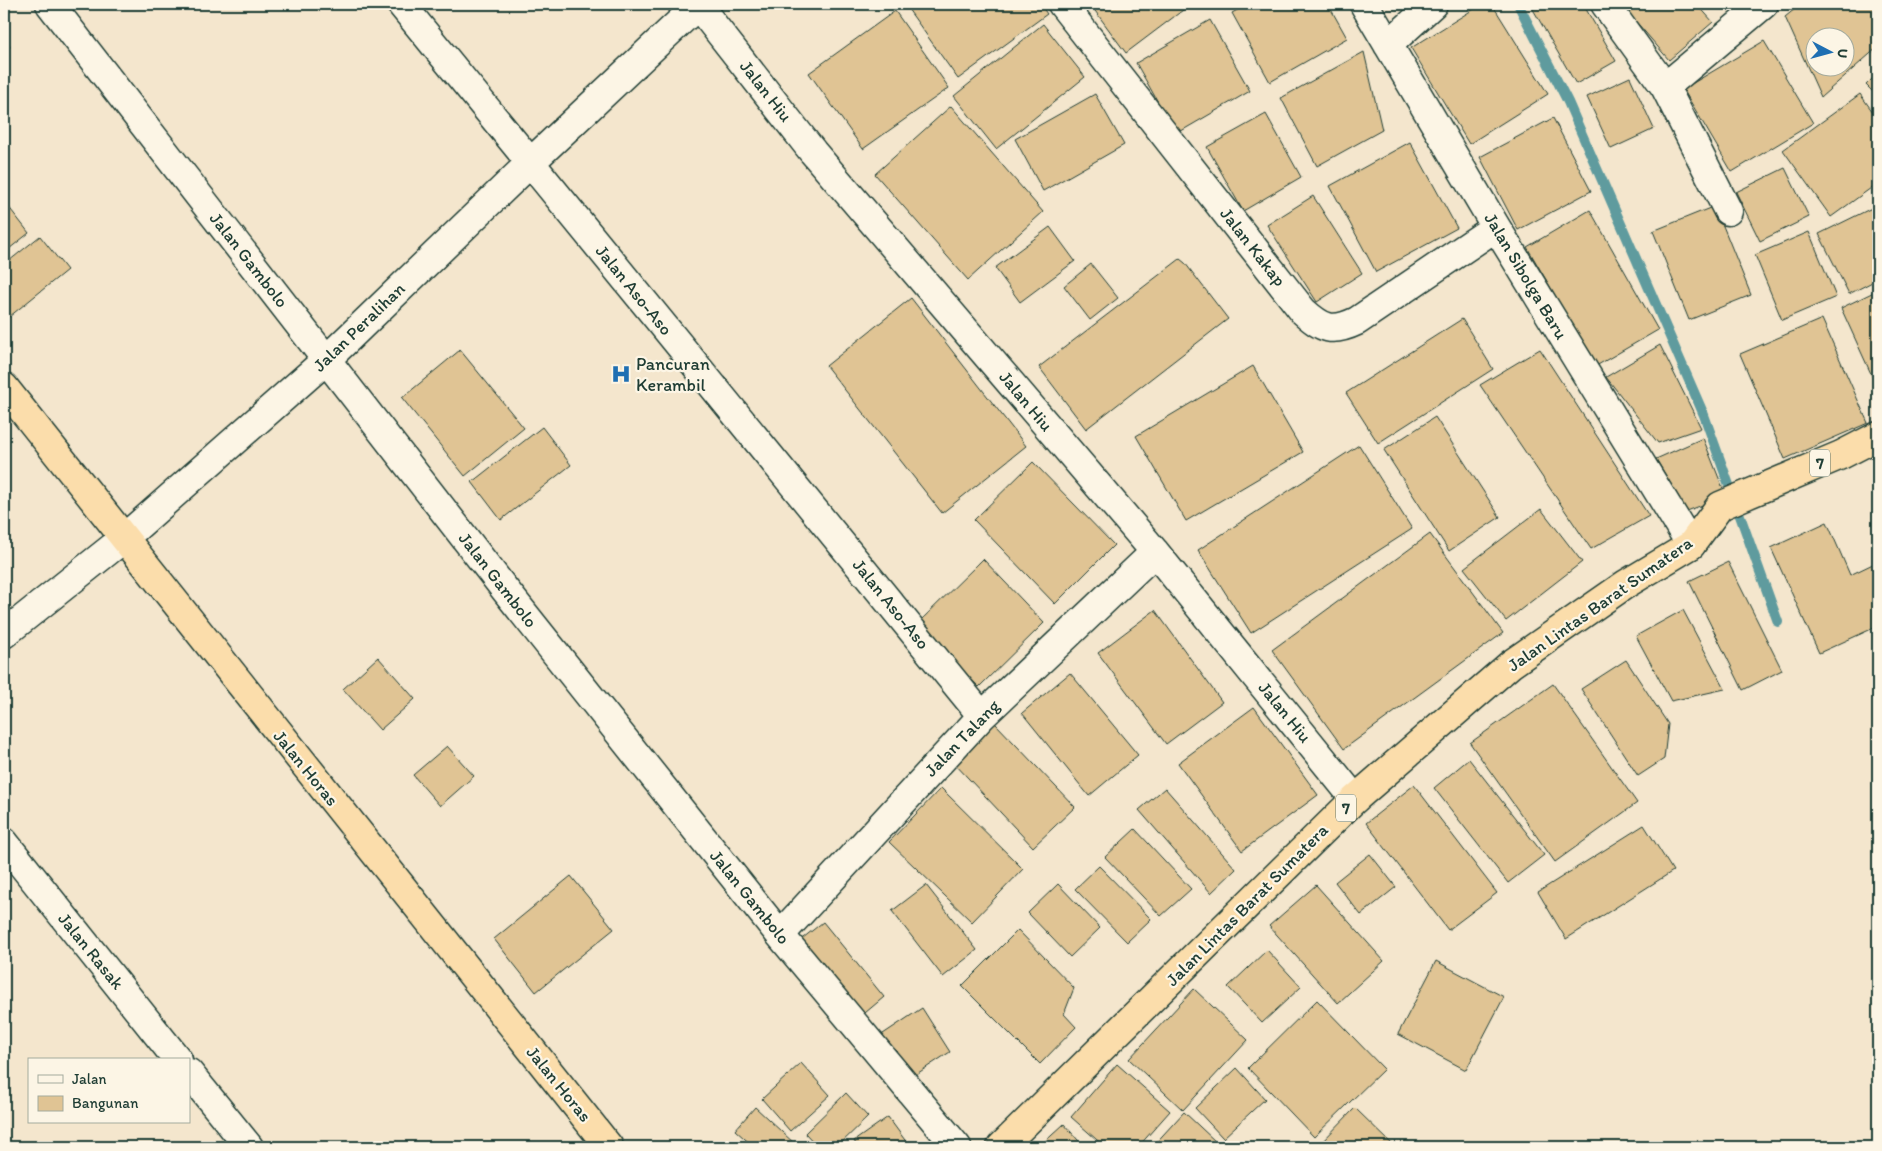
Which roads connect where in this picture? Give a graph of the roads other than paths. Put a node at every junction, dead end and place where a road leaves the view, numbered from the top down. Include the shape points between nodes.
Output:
1 (50, 4) edge
2 (401, 4) edge
3 (698, 4) edge
4 (1062, 4) edge
5 (1364, 4) edge
6 (1433, 4) edge
7 (1605, 4) edge
8 (1764, 4) edge
9 (1388, 45) junction
10 (1665, 87) junction
11 (530, 163) junction
12 (1728, 211) dead end
13 (1496, 227) junction
14 (326, 360) junction
15 (4, 388) edge
16 (1878, 436) edge
17 (123, 538) junction
18 (1691, 545) junction
19 (1154, 552) junction
20 (4, 634) edge
21 (982, 716) junction
22 (1356, 799) junction
23 (4, 842) edge
24 (780, 935) junction
25 (176, 1058) edge
26 (190, 1074) edge
27 (249, 1147) edge
28 (610, 1147) edge
29 (957, 1147) edge
30 (1001, 1147) edge

1 - 14 street, Jalan Gambolo
2 - 11 street, Jalan Aso-Aso
3 - 11 street, Jalan Peralihan
3 - 19 street, Jalan Hiu via 813,152
4 - 13 street, Jalan Kakap via 1303,311 1317,324 1344,327 1356,321
5 - 9 street, Jalan Sibolga Baru
6 - 9 street
7 - 10 street
8 - 10 street
9 - 13 street, Jalan Sibolga Baru
10 - 12 street
11 - 14 street, Jalan Peralihan
11 - 21 street, Jalan Aso-Aso
13 - 18 street, Jalan Sibolga Baru
14 - 17 street, Jalan Peralihan
14 - 24 street, Jalan Gambolo
15 - 17 highway, Jalan Horas
16 - 18 highway, Jalan Lintas Barat Sumatera / 7 via 1720,506
17 - 20 street, Jalan Peralihan
17 - 28 highway, Jalan Horas
18 - 22 highway, Jalan Lintas Barat Sumatera / 7 via 1626,584 1511,664
19 - 21 street, Jalan Talang
19 - 22 street, Jalan Hiu
21 - 24 street, Jalan Talang
22 - 30 highway, Jalan Lintas Barat Sumatera / 7
23 - 25 street, Jalan Rasak
24 - 29 street, Jalan Gambolo
26 - 27 street

